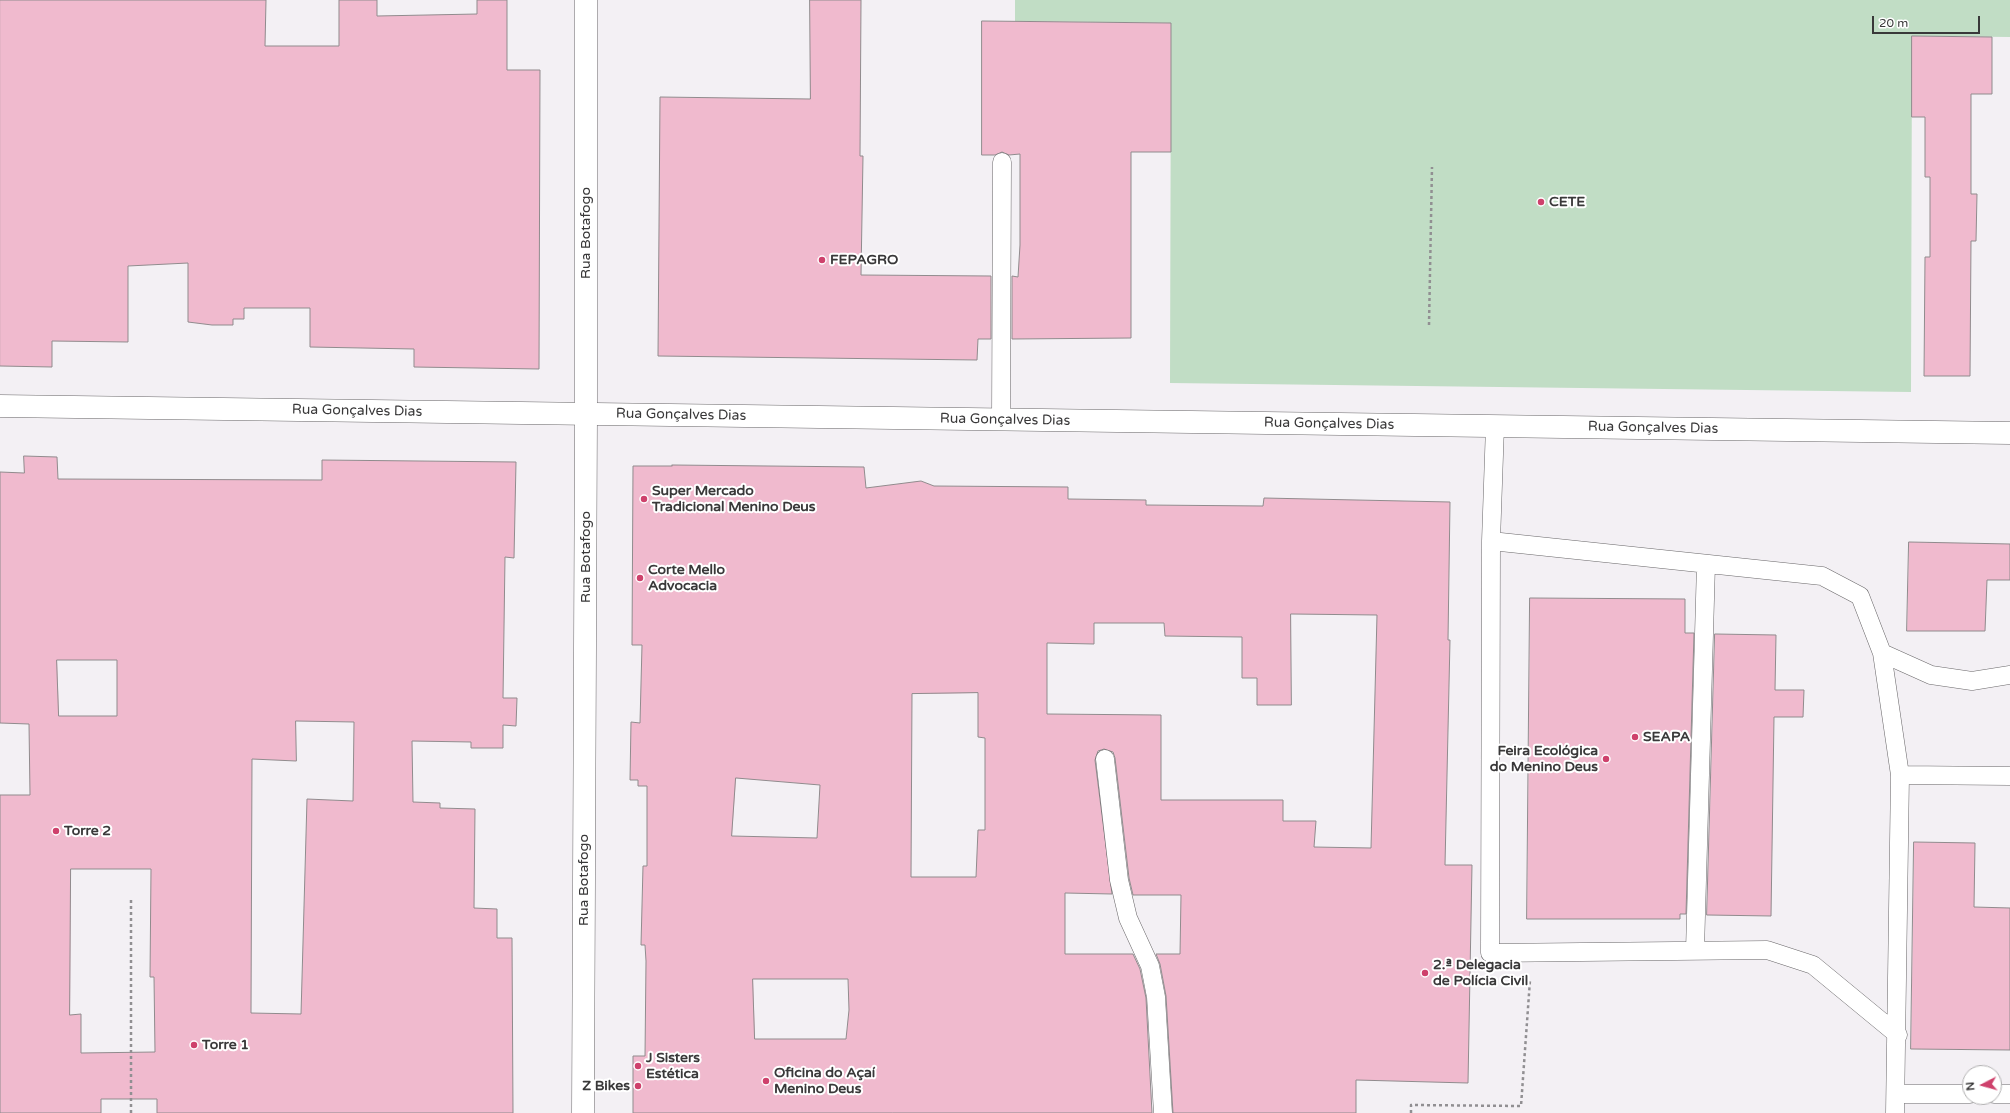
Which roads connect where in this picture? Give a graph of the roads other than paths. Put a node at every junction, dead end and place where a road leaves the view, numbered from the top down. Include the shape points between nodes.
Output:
1 (586, 0) edge
2 (1002, 162) dead end
3 (0, 406) edge
4 (586, 414) junction
5 (1001, 420) junction
6 (1495, 426) junction
7 (2010, 433) edge
8 (1491, 541) junction
9 (1706, 564) junction
10 (1882, 653) junction
11 (2010, 675) edge
12 (1105, 759) dead end
13 (1900, 775) junction
14 (2010, 776) edge
15 (1695, 950) junction
16 (1898, 1035) junction
17 (1896, 1094) junction
18 (1962, 1094) edge
19 (583, 1113) edge
20 (1163, 1113) edge
21 (1895, 1113) edge

1 - 4 street, Rua Botafogo
2 - 5 lane
3 - 4 street, Rua Gonçalves Dias
4 - 5 street, Rua Gonçalves Dias
4 - 19 street, Rua Botafogo
5 - 6 street, Rua Gonçalves Dias
6 - 7 street, Rua Gonçalves Dias
6 - 8 lane
8 - 9 lane
8 - 15 lane via 1490,953
9 - 10 lane via 1822,576 1860,596
9 - 15 lane
10 - 11 lane via 1931,675 1972,681
10 - 13 lane
12 - 20 lane via 1119,880 1128,918 1150,966 1156,997
13 - 14 lane
13 - 16 lane
15 - 16 lane via 1767,950 1813,965
16 - 17 lane
17 - 18 lane
17 - 21 lane

